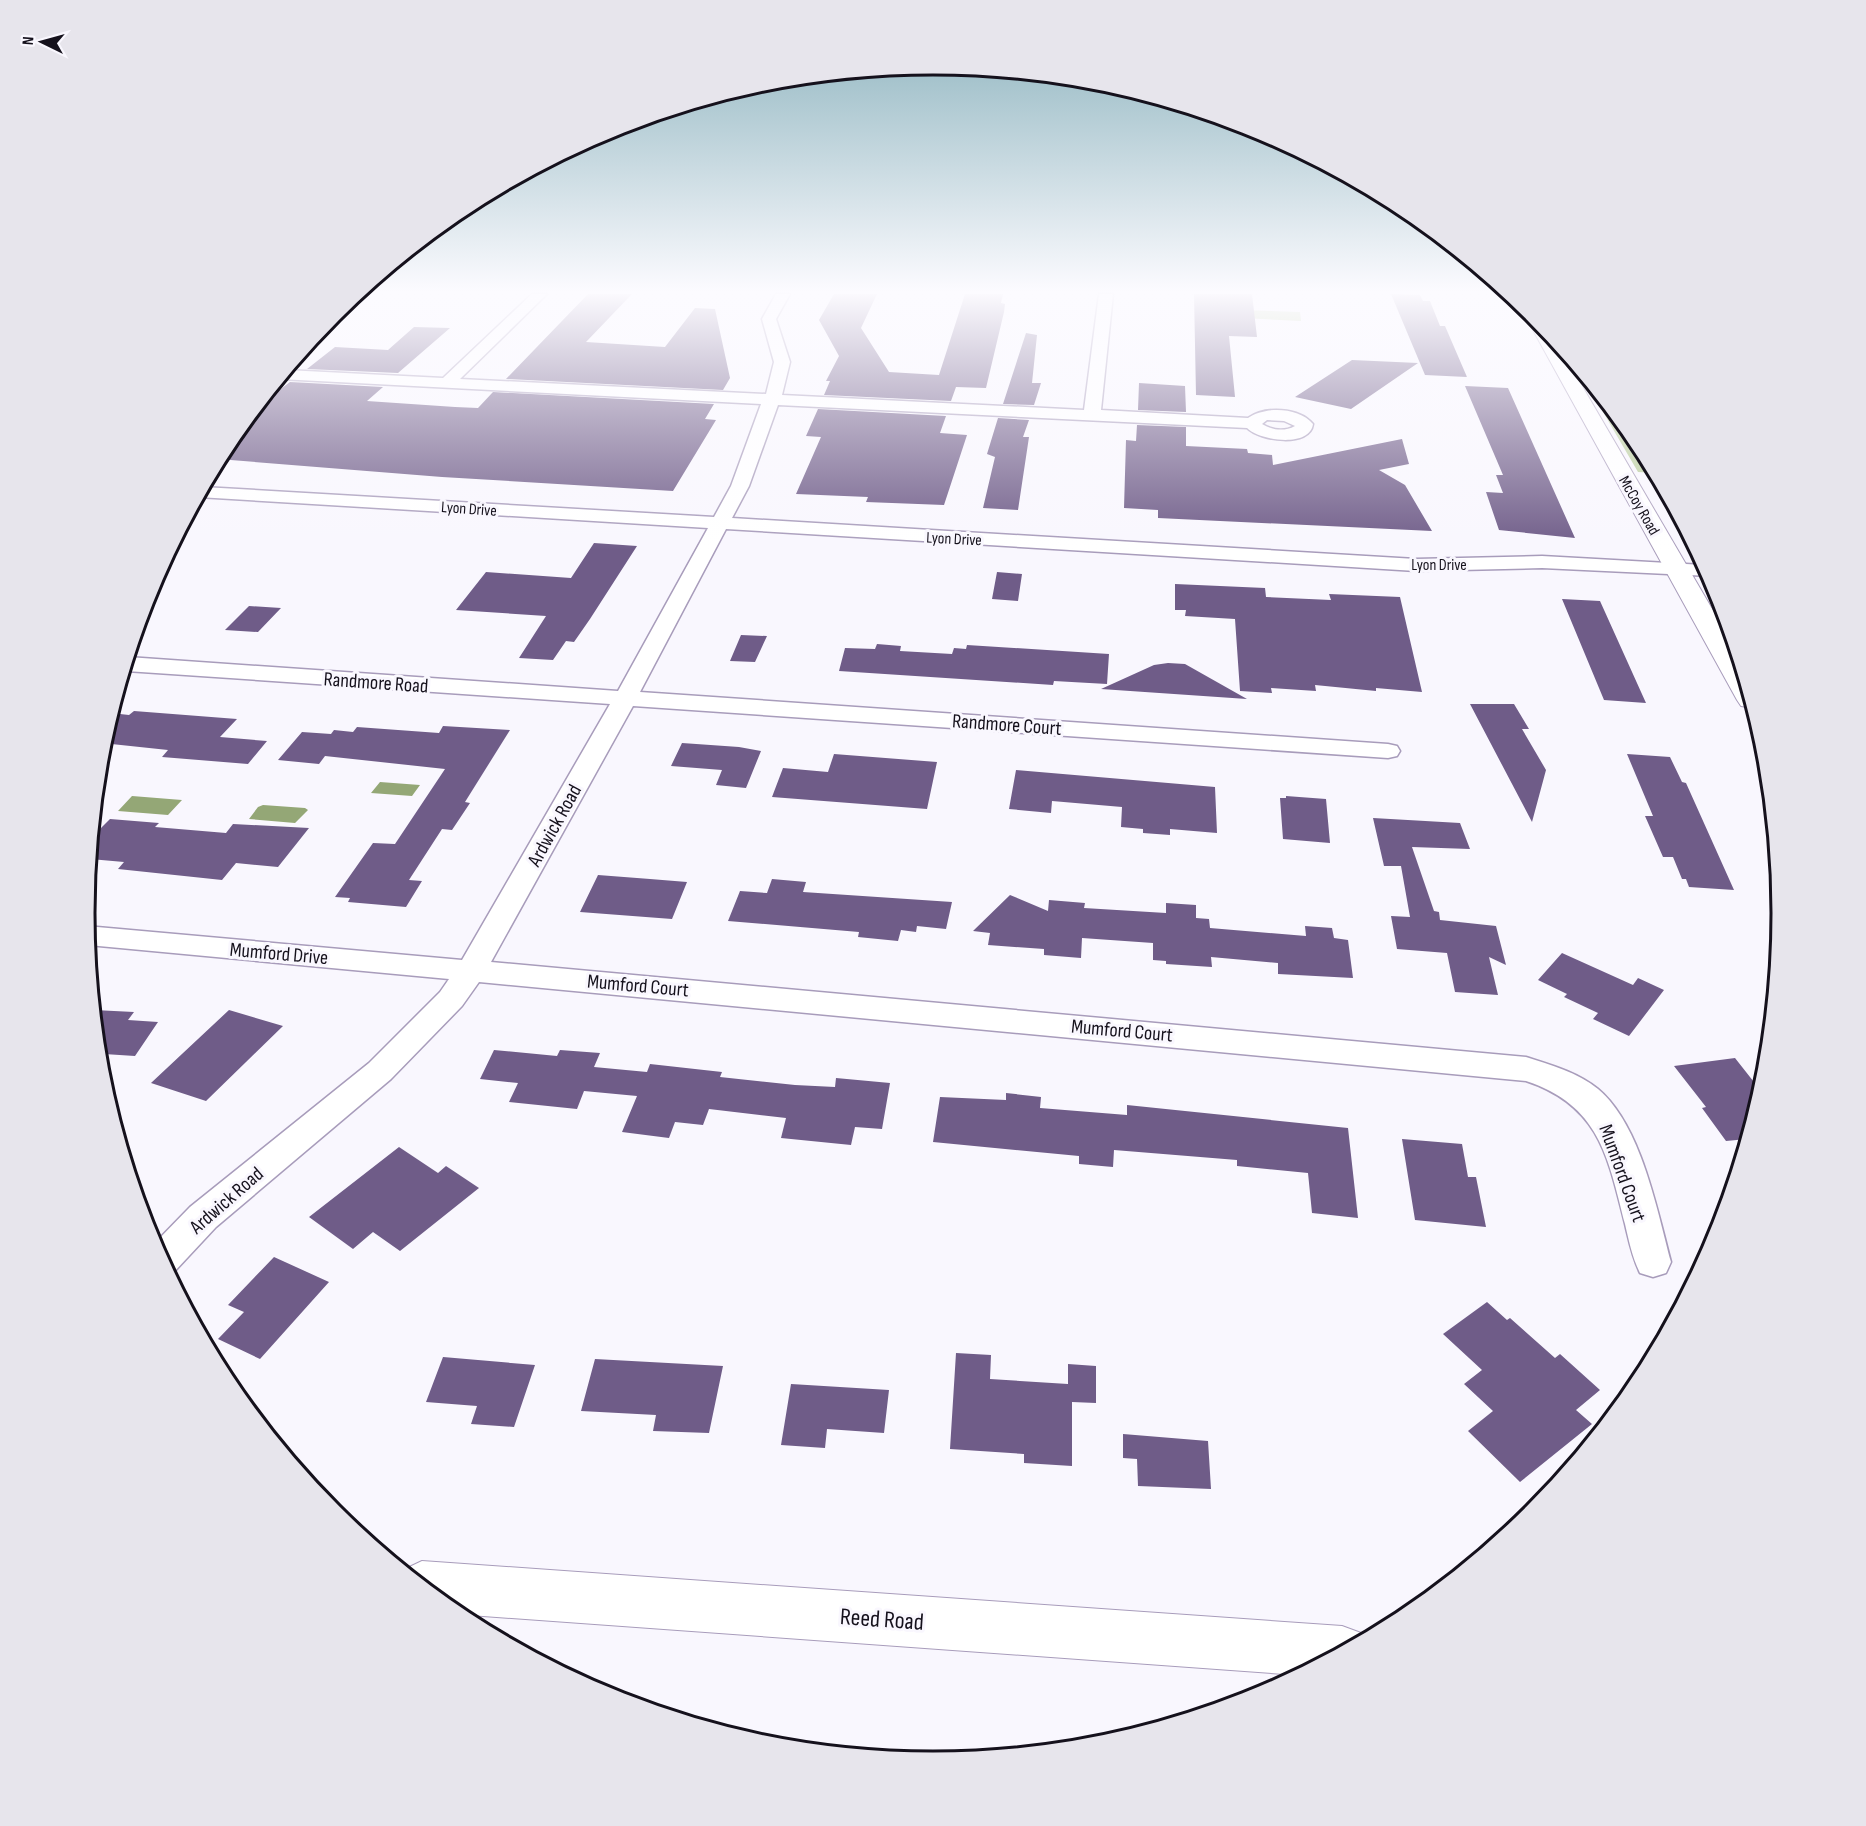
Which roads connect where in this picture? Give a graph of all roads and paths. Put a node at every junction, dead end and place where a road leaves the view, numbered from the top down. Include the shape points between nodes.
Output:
1 (369, 379) edge
2 (451, 379) edge
3 (779, 379) edge
4 (1096, 379) edge
5 (1569, 379) edge
6 (447, 383) junction
7 (772, 399) junction
8 (1092, 416) junction
9 (1252, 423) dead end
10 (208, 492) edge
11 (721, 524) junction
12 (1677, 569) junction
13 (1697, 570) edge
14 (133, 664) edge
15 (1735, 672) edge
16 (626, 698) junction
17 (1388, 750) dead end
18 (96, 936) edge
19 (472, 969) junction
20 (168, 1254) edge
21 (1653, 1263) dead end
22 (435, 1587) edge
23 (1330, 1651) edge

1 - 6 street
2 - 6 street
3 - 7 street, Ardwick Road
4 - 8 street
5 - 12 main road, McCoy Road
6 - 7 street
7 - 8 street
7 - 11 street, Ardwick Road via 740,486
8 - 9 street
10 - 11 street, Lyon Drive
11 - 12 street, Lyon Drive via 1416,565 1542,562
11 - 16 street, Ardwick Road
12 - 13 street, Lyon Drive
12 - 15 main road, McCoy Road
14 - 16 street, Randmore Road
16 - 17 street, Randmore Court
16 - 19 street, Ardwick Road
18 - 19 street, Mumford Drive
19 - 20 street, Ardwick Road via 451,999 380,1071 203,1217
19 - 21 street, Mumford Court via 1526,1069 1575,1089 1594,1105 1606,1123 1638,1208
22 - 23 main road, Reed Road

